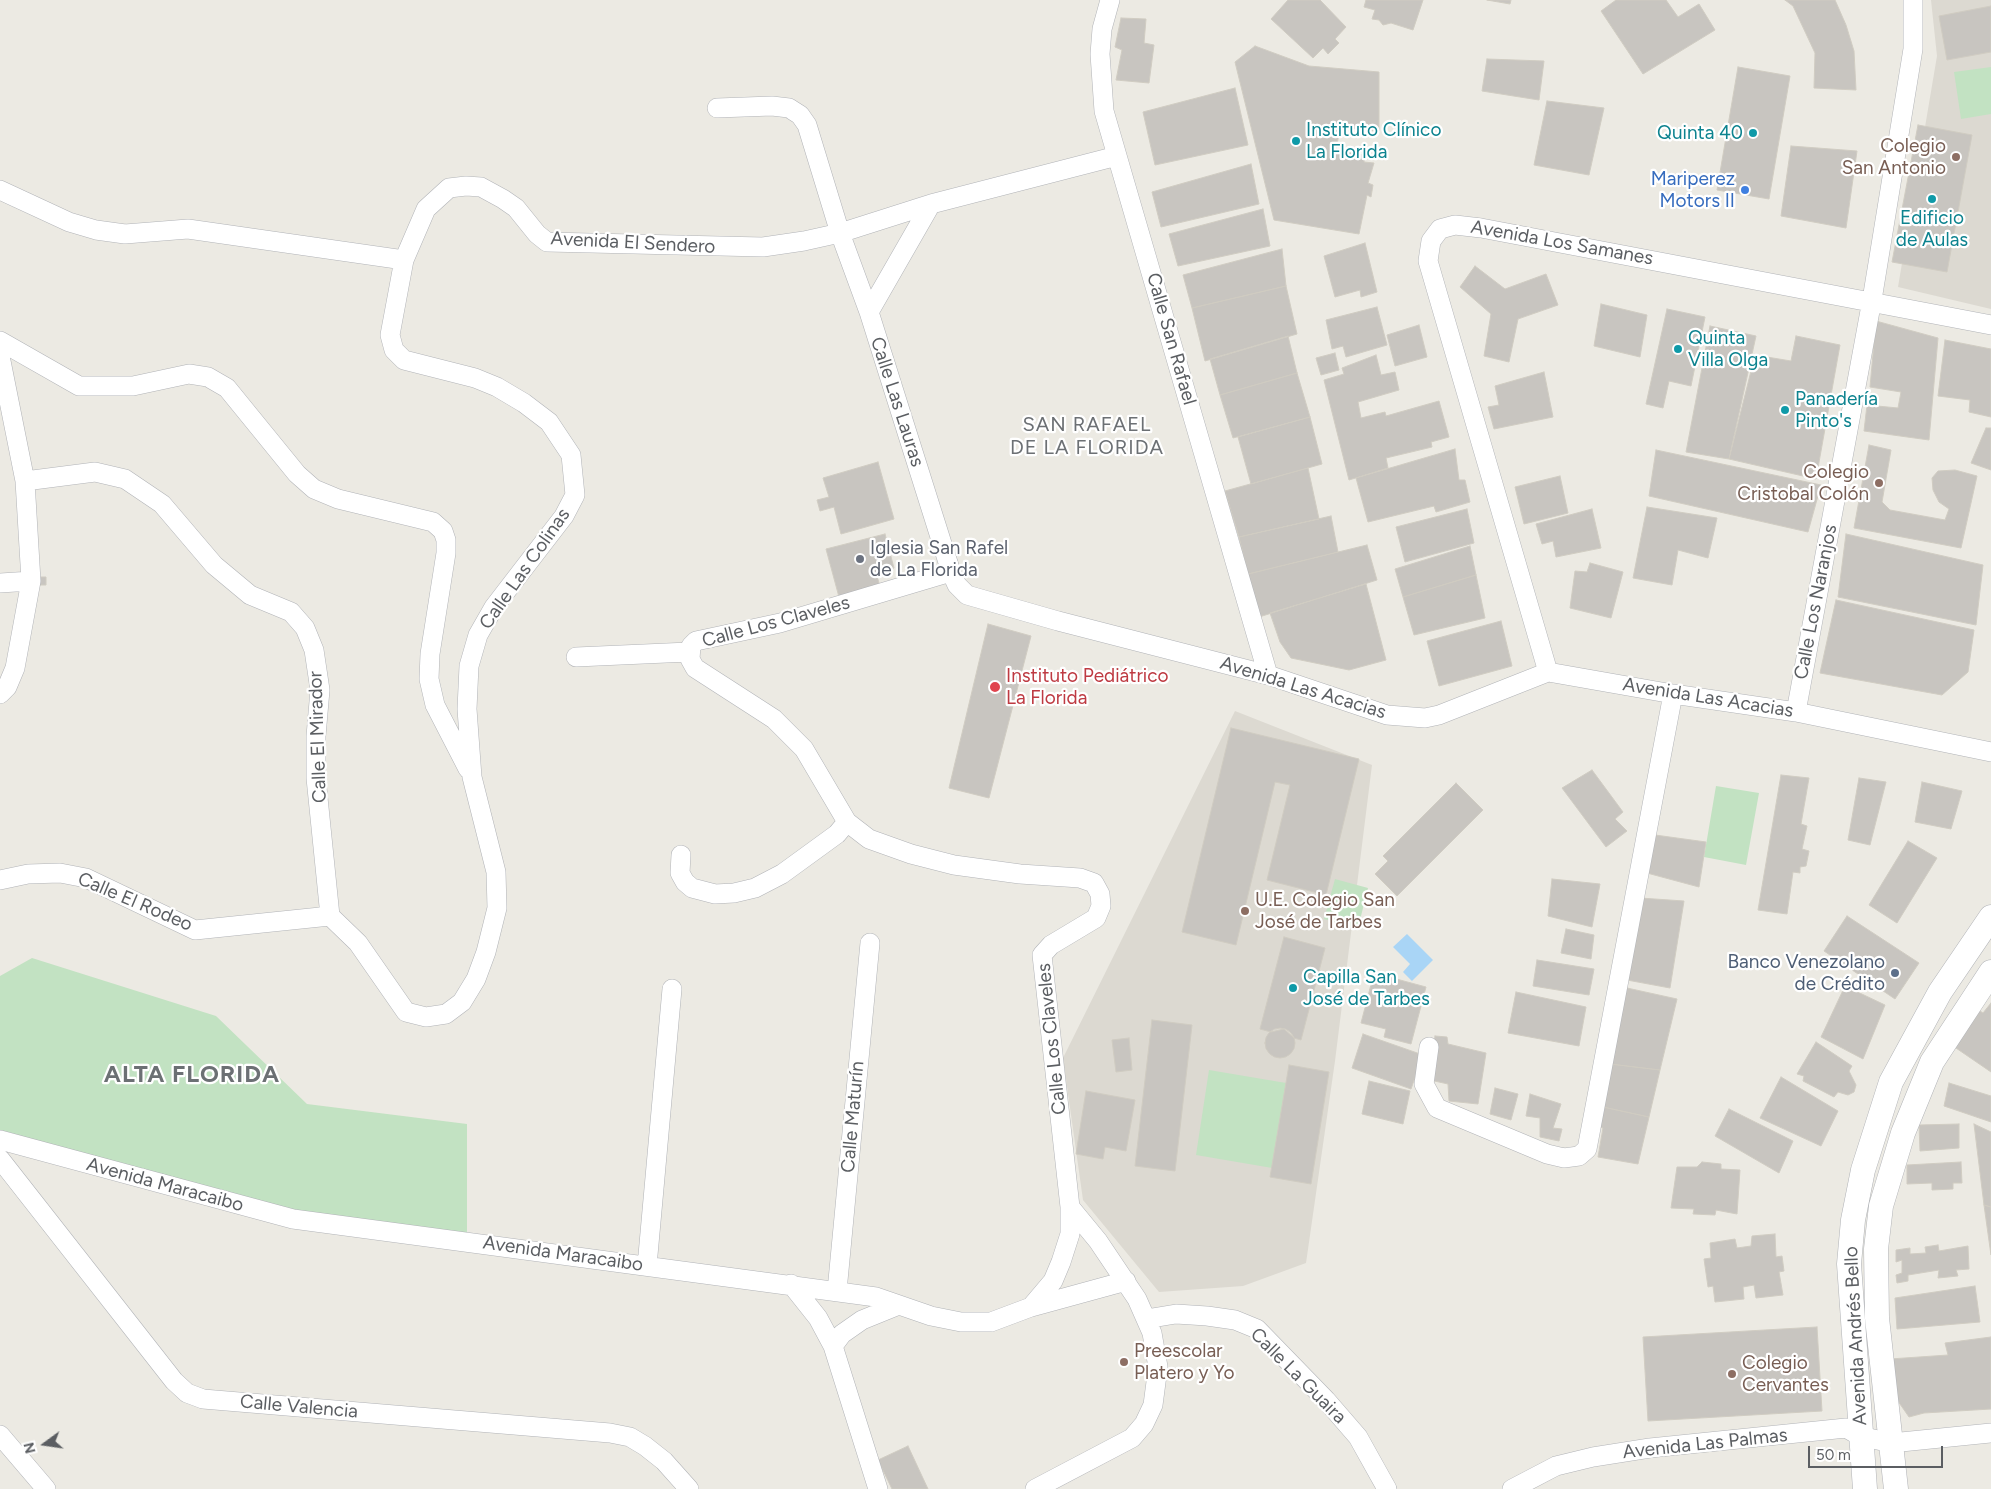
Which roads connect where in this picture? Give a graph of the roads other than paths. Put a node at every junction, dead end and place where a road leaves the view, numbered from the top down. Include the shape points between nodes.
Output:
1 (1110, 0) edge
2 (1897, 0) edge
3 (1913, 0) edge
4 (1912, 20) junction
5 (717, 108) dead end
6 (1117, 156) junction
7 (0, 190) edge
8 (931, 204) junction
9 (840, 233) junction
10 (404, 260) junction
11 (1872, 300) junction
12 (869, 312) junction
13 (1991, 325) edge
14 (0, 341) edge
15 (0, 356) edge
16 (25, 481) junction
17 (951, 572) junction
18 (31, 581) junction
19 (0, 583) edge
20 (689, 652) junction
21 (576, 657) dead end
22 (1548, 672) junction
23 (1268, 675) junction
24 (0, 694) edge
25 (1673, 694) junction
26 (1796, 712) junction
27 (1991, 752) edge
28 (472, 777) junction
29 (847, 822) junction
30 (681, 856) dead end
31 (0, 880) edge
32 (330, 916) junction
33 (1991, 917) edge
34 (870, 943) dead end
35 (1991, 972) edge
36 (672, 989) dead end
37 (1429, 1047) dead end
38 (0, 1140) edge
39 (0, 1159) edge
40 (1070, 1207) junction
41 (647, 1266) junction
42 (1126, 1281) junction
43 (791, 1284) junction
44 (837, 1291) junction
45 (899, 1305) junction
46 (1031, 1307) junction
47 (1146, 1319) junction
48 (833, 1346) junction
49 (1991, 1433) edge
50 (0, 1435) edge
51 (1860, 1436) junction
52 (1890, 1443) junction
53 (46, 1489) edge
54 (689, 1489) edge
55 (878, 1489) edge
56 (1035, 1489) edge
57 (1387, 1489) edge
58 (1512, 1489) edge
59 (1865, 1489) edge
60 (1896, 1489) edge

1 - 6 street, Calle San Rafael via 1102,29 1100,54 1104,111
2 - 4 street
3 - 4 street, Calle Los Naranjos
4 - 11 street, Calle Los Naranjos via 1913,49
5 - 9 street, Calle Las Lauras via 772,106 789,108 800,115 807,125
6 - 8 street, Avenida El Sendero
6 - 23 street, Calle San Rafael
7 - 10 street via 68,222 96,230 125,234 188,229
8 - 9 street, Avenida El Sendero
8 - 12 street
9 - 10 street, Avenida El Sendero via 749,248 547,242 516,208 481,187 466,186 449,188 426,209
9 - 12 street, Calle Las Lauras
10 - 28 street, Calle Las Colinas via 390,335 394,350 404,360 475,378 524,403 548,422 563,440 571,455 574,473 575,494 564,516 494,606 478,635 469,666 467,709
11 - 13 street, Avenida Los Samanes
11 - 22 street, Avenida Los Samanes via 1481,228 1455,225 1440,229 1430,241 1428,261 1431,274
11 - 26 street, Calle Los Naranjos
12 - 17 street, Calle Las Lauras
14 - 28 street via 79,386 133,386 189,374 208,377 227,388 297,474 314,490 433,522 443,531 446,552 429,679 435,705
15 - 16 street
16 - 18 street
16 - 32 street, Calle El Mirador via 95,472 125,479 162,504 214,564 250,595 291,612 305,628 314,650 320,690 316,778
17 - 20 street, Calle Los Claveles via 780,623 696,641
17 - 23 street, Avenida Las Acacias via 967,595
18 - 19 street
18 - 24 street via 15,668 7,687
20 - 21 street
20 - 29 street, Calle Los Claveles via 695,668 774,719 804,750
22 - 23 street, Avenida Las Acacias via 1440,715 1424,718 1387,715
22 - 25 street, Avenida Las Acacias
25 - 26 street, Avenida Las Acacias
25 - 37 street via 1587,1148 1579,1156 1564,1158 1547,1154 1437,1108 1424,1084
26 - 27 street, Avenida Las Acacias
28 - 32 street, Calle Las Colinas via 496,872 497,908 476,979 462,1002 446,1014 426,1017 406,1012 358,943
29 - 30 street via 837,834 782,874 755,888 734,893 715,894 692,888 680,873
29 - 40 street, Calle Los Claveles via 869,839 954,866 1080,878 1094,883 1100,894 1101,906 1096,918 1051,945 1042,955
31 - 32 street, Calle El Rodeo via 52,873 86,878 195,930
33 - 51 street, Avenida Andrés Bello via 1940,992 1891,1082 1863,1170 1853,1220 1849,1264
34 - 44 street, Calle Maturín
35 - 52 street, Avenida Andrés Bello via 1932,1062 1903,1133 1881,1206 1876,1248 1877,1318
36 - 41 street
38 - 41 street, Avenida Maracaibo via 294,1219
39 - 54 street, Calle Valencia via 174,1381 187,1393 203,1399 610,1433 630,1437 645,1446 664,1460
40 - 42 street
40 - 46 street via 1070,1234 1053,1281
41 - 43 street, Avenida Maracaibo
42 - 46 street, Avenida Maracaibo
42 - 47 street
43 - 44 street, Avenida Maracaibo
43 - 48 street via 818,1318
44 - 45 street, Avenida Maracaibo via 876,1297
45 - 46 street, Avenida Maracaibo via 961,1322 991,1322
45 - 48 street via 862,1320 842,1334
47 - 56 street via 1158,1368 1153,1405 1144,1424 1132,1438
47 - 57 street, Calle La Guaira via 1176,1314 1207,1316 1235,1320 1257,1329 1358,1437
48 - 55 street
49 - 52 street, Avenida Las Palmas
50 - 53 street
51 - 52 street, Avenida Las Palmas
51 - 58 street, Avenida Las Palmas via 1846,1428 1603,1455 1556,1466
51 - 59 street, Avenida Andrés Bello
52 - 60 street, Avenida Andrés Bello

